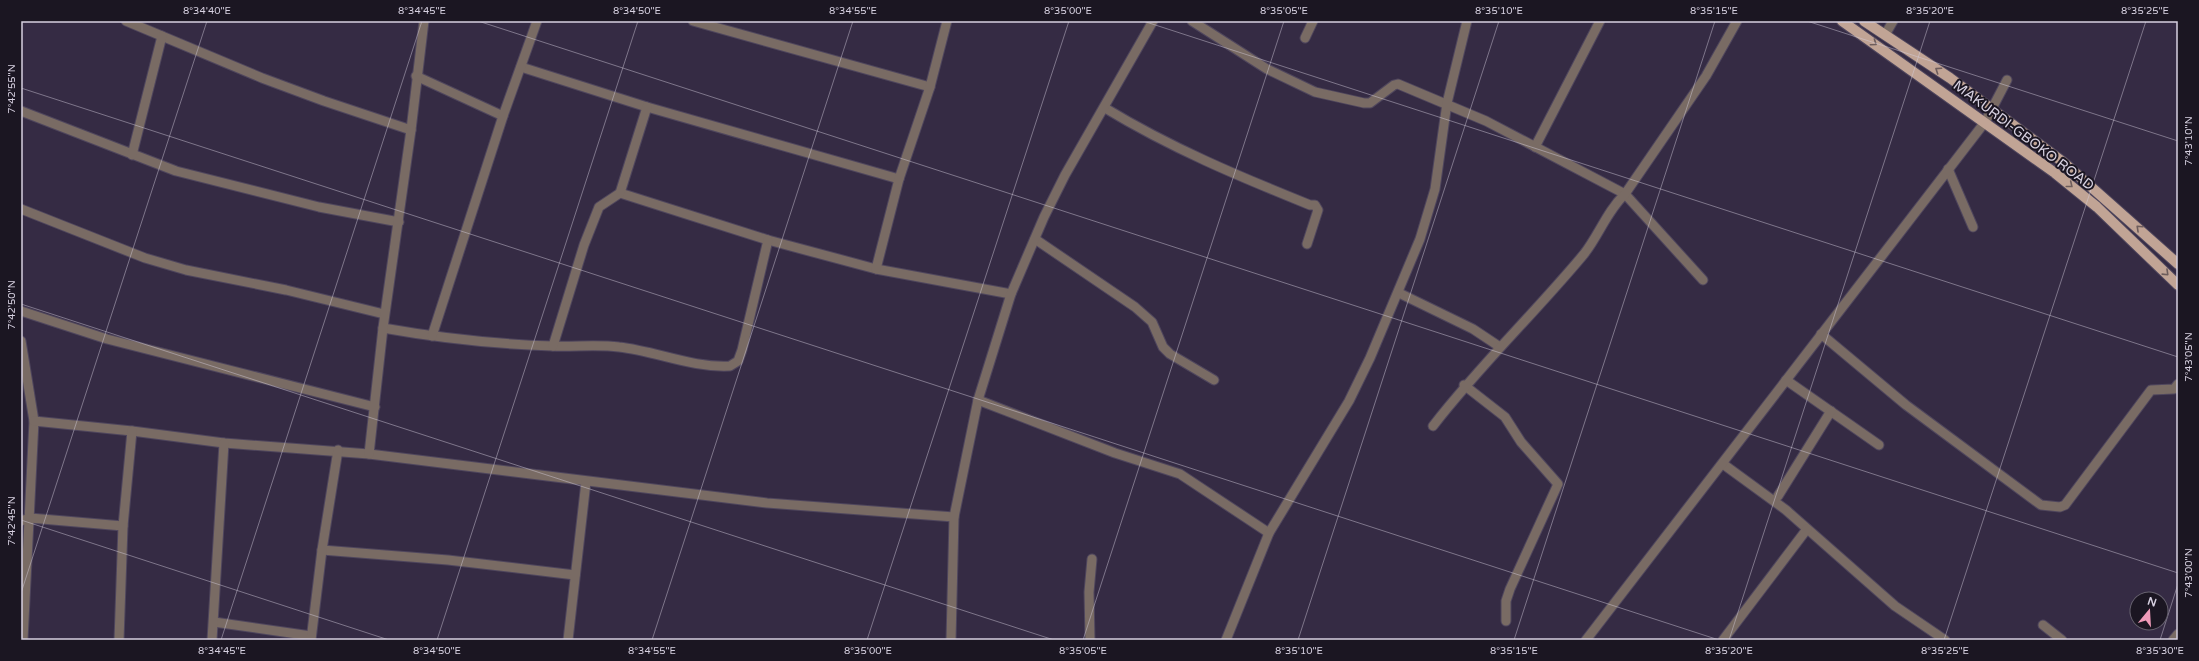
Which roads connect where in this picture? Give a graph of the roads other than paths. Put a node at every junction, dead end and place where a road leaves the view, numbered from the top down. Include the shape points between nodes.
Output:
1 (126, 21) edge
2 (424, 21) edge
3 (537, 21) edge
4 (693, 21) edge
5 (947, 21) edge
6 (1153, 21) edge
7 (1192, 21) edge
8 (1314, 21) edge
9 (1468, 21) edge
10 (1600, 21) edge
11 (1737, 21) edge
12 (1842, 21) edge
13 (1864, 21) edge
14 (1893, 21) edge
15 (1885, 35) junction
16 (162, 36) junction
17 (1305, 38) dead end
18 (521, 68) junction
19 (416, 76) junction
20 (2007, 80) dead end
21 (930, 87) junction
22 (1447, 103) junction
23 (647, 107) junction
24 (1105, 108) junction
25 (1993, 109) junction
26 (21, 111) edge
27 (503, 116) junction
28 (1985, 122) junction
29 (411, 130) junction
30 (1535, 147) junction
31 (132, 154) junction
32 (1948, 169) junction
33 (899, 179) junction
34 (620, 194) junction
35 (1625, 194) junction
36 (21, 209) edge
37 (398, 222) junction
38 (1972, 227) dead end
39 (1035, 238) junction
40 (768, 240) junction
41 (1307, 244) dead end
42 (2178, 264) edge
43 (876, 269) junction
44 (1703, 280) dead end
45 (2178, 285) edge
46 (1398, 293) junction
47 (1011, 294) junction
48 (21, 311) edge
49 (384, 314) junction
50 (382, 328) junction
51 (1820, 334) junction
52 (432, 336) junction
53 (21, 341) edge
54 (553, 346) junction
55 (1500, 347) junction
56 (1214, 380) dead end
57 (1786, 380) junction
58 (2178, 384) edge
59 (1464, 385) junction
60 (978, 400) junction
61 (375, 407) junction
62 (1831, 411) junction
63 (34, 421) junction
64 (1433, 426) dead end
65 (132, 431) junction
66 (224, 443) junction
67 (1879, 445) dead end
68 (338, 450) junction
69 (369, 454) junction
70 (1723, 464) junction
71 (586, 482) junction
72 (1778, 496) dead end
73 (954, 517) junction
74 (25, 520) edge
75 (123, 526) junction
76 (1808, 529) junction
77 (1269, 533) junction
78 (322, 550) junction
79 (1092, 559) dead end
80 (576, 576) junction
81 (1506, 621) dead end
82 (214, 622) junction
83 (2043, 625) dead end
84 (2178, 634) edge
85 (311, 638) edge
86 (23, 640) edge
87 (119, 640) edge
88 (212, 640) edge
89 (568, 640) edge
90 (951, 640) edge
91 (1090, 640) edge
92 (1226, 640) edge
93 (1586, 640) edge
94 (1723, 640) edge
95 (1944, 640) edge
96 (2062, 640) edge
97 (2174, 640) edge

1 - 16 street
2 - 19 street
3 - 18 street
4 - 21 street
5 - 21 street
6 - 24 street
7 - 22 street via 1267,69 1315,92 1370,103 1398,84
8 - 17 street
9 - 22 street
10 - 30 street
11 - 35 street via 1706,76
12 -> 28 main road, MAKURDI-GBOKO ROAD
13 - 15 main road
14 - 15 street
25 -> 15 main road
16 - 29 street via 317,99
16 - 31 street
18 - 23 street
18 - 27 street
19 - 27 street
19 - 29 street
20 - 25 street
21 - 33 street
22 - 30 street
22 - 46 street via 1435,189 1420,239
23 - 33 street
23 - 34 street
24 - 39 street via 1065,175
24 - 41 street via 1140,129 1208,163 1315,205 1318,210
25 - 28 street
42 -> 25 main road via 2063,162
26 - 31 street
27 - 52 street
28 - 32 street
28 -> 45 main road, MAKURDI-GBOKO ROAD via 2097,207
29 - 37 street
30 - 35 street
31 - 37 street via 176,171 230,185 319,207
32 - 38 street
32 - 51 street
33 - 43 street
34 - 40 street
34 - 54 street via 599,207 584,245
35 - 44 street
35 - 55 street via 1617,202 1585,252
36 - 49 street via 145,258 186,270 286,290
37 - 49 street
39 - 47 street
39 - 56 street via 1135,307 1152,322 1163,347 1170,354
40 - 43 street
40 - 54 street via 742,350 738,361 733,364 715,365 618,346
43 - 47 street
46 - 55 street via 1473,329
46 - 77 street via 1350,401
47 - 60 street
48 - 61 street via 108,339
49 - 50 street
50 - 52 street
50 - 61 street
51 - 57 street
51 - 58 street via 1906,405 2041,505 2065,505 2152,390 2174,389
52 - 54 street
53 - 63 street
55 - 59 street
57 - 62 street
57 - 70 street
59 - 64 street
59 - 81 street via 1505,417 1521,442 1558,484 1510,589 1506,601
60 - 73 street
60 - 77 street via 1115,453 1180,474
61 - 69 street
62 - 67 street
62 - 72 street
63 - 65 street
63 - 74 street
65 - 66 street
65 - 75 street
66 - 68 street
66 - 82 street
68 - 69 street
68 - 78 street
69 - 71 street
70 - 76 street via 1762,491
70 - 93 street
71 - 73 street via 767,503
71 - 80 street
73 - 90 street
74 - 75 street
74 - 86 street
75 - 87 street
76 - 94 street
76 - 95 street via 1895,606
77 - 92 street
78 - 80 street via 448,560
78 - 85 street
79 - 91 street via 1089,592
80 - 89 street
82 - 85 street
82 - 88 street
83 - 96 street
84 - 97 street

